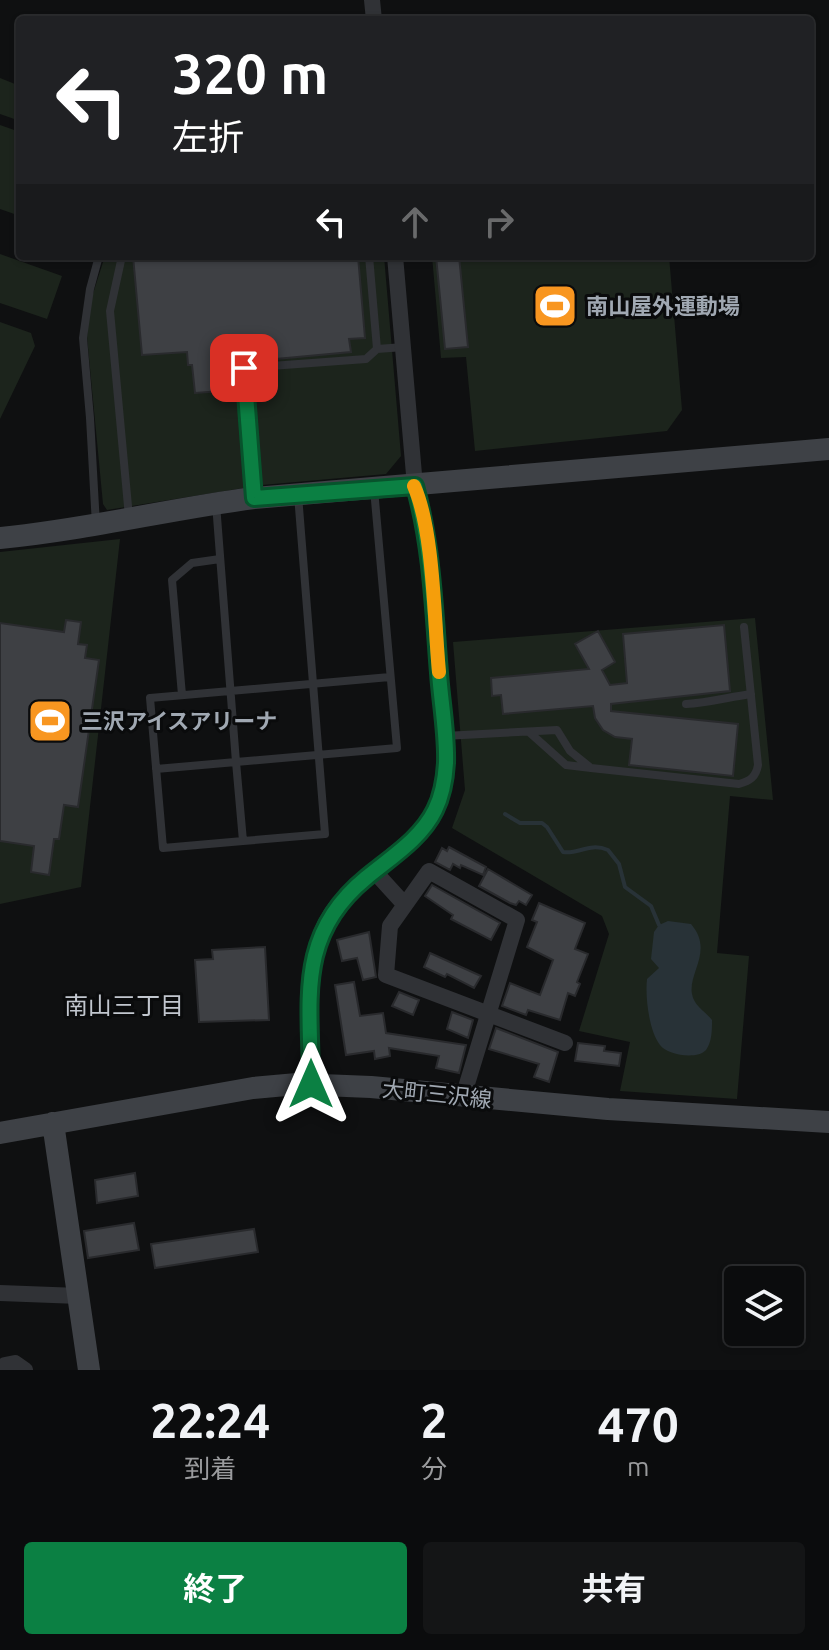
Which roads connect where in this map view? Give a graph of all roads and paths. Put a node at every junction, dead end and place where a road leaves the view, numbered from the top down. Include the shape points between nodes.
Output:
1 (98, 260) edge
2 (121, 260) edge
3 (369, 260) edge
4 (395, 260) edge
5 (404, 347) junction
6 (377, 349) junction
7 (829, 449) edge
8 (415, 486) junction
9 (374, 489) junction
10 (298, 494) junction
11 (254, 498) junction
12 (216, 503) junction
13 (130, 518) junction
14 (96, 525) junction
15 (0, 538) edge
16 (220, 559) junction
17 (744, 627) dead end
18 (390, 677) junction
19 (312, 684) junction
20 (230, 691) junction
21 (751, 694) junction
22 (182, 695) junction
23 (686, 704) dead end
24 (529, 732) junction
25 (444, 736) junction
26 (317, 755) junction
27 (236, 762) junction
28 (591, 768) junction
29 (156, 769) junction
30 (243, 841) junction
31 (374, 871) junction
32 (405, 905) junction
33 (487, 1013) junction
34 (565, 1043) dead end
35 (311, 1084) junction
36 (463, 1097) junction
37 (829, 1122) edge
38 (53, 1123) junction
39 (0, 1133) edge
40 (0, 1293) edge
41 (79, 1296) junction
42 (0, 1370) edge
43 (25, 1370) edge
44 (89, 1370) edge

1 - 14 lane via 83,338
2 - 13 lane via 110,311
3 - 6 lane
4 - 5 street
5 - 6 lane
5 - 8 street
6 - 11 lane via 366,359 244,368
7 - 8 street
8 - 9 street
8 - 25 street via 428,555
9 - 10 street
9 - 18 lane
10 - 11 street
10 - 19 lane
11 - 12 street
12 - 13 street
12 - 16 lane
13 - 14 street
14 - 15 street
16 - 20 lane
16 - 22 lane via 192,563 172,580
17 - 21 lane
18 - 19 lane
18 - 26 lane via 397,748
19 - 20 lane
19 - 26 lane
20 - 22 lane
20 - 27 lane
21 - 23 lane
21 - 28 lane via 758,765 748,782
22 - 29 lane via 150,698
24 - 25 lane
24 - 28 lane via 566,765
24 - 28 lane via 557,730 570,751
25 - 31 street via 444,780 434,813
26 - 27 lane
26 - 30 lane via 325,834
27 - 29 lane
27 - 30 lane
29 - 30 lane via 163,848
31 - 32 street
31 - 35 street via 340,902 317,945 311,988
32 - 33 street via 390,926 386,975
32 - 33 street via 429,871 517,920
33 - 34 street
33 - 36 street
35 - 36 street, 大町三沢線
35 - 38 street, 大町三沢線 via 253,1088
36 - 37 street, 大町三沢線
38 - 39 street, 大町三沢線
38 - 41 street
40 - 41 street
41 - 44 street
42 - 43 street via 15,1363

